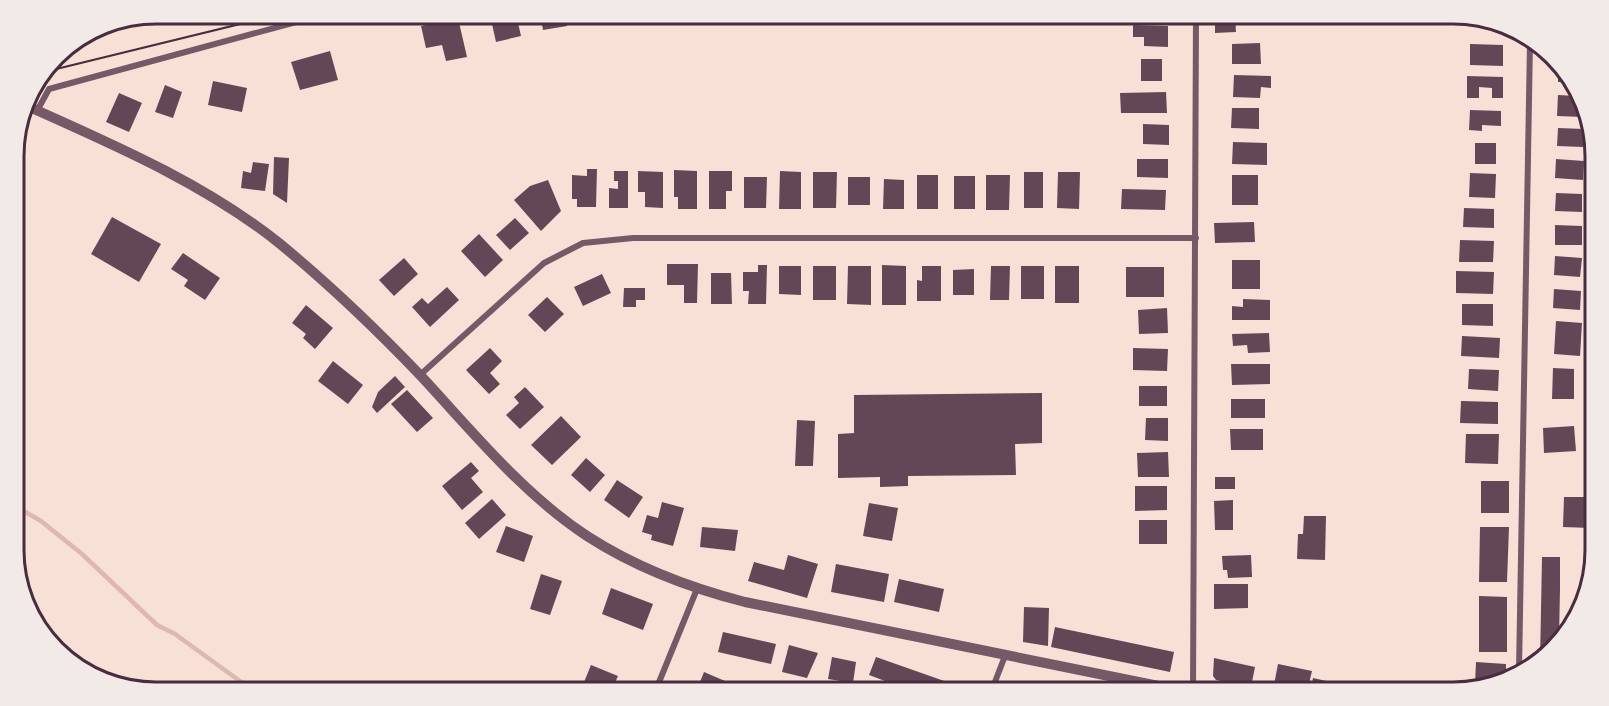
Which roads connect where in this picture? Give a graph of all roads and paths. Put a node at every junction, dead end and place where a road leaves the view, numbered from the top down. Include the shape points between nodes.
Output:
1 (240, 24) edge
2 (289, 24) edge
3 (1196, 24) edge
4 (1530, 49) edge
5 (57, 69) edge
6 (33, 109) edge
7 (37, 111) junction
8 (1196, 238) junction
9 (420, 375) junction
10 (697, 589) junction
11 (1005, 656) junction
12 (1519, 664) edge
13 (659, 682) edge
14 (995, 682) edge
15 (1137, 682) edge
16 (1193, 682) edge

1 - 5 path
2 - 7 street via 49,89
3 - 8 street
4 - 12 street
6 - 7 street
7 - 9 street via 208,194 278,242
8 - 9 street via 633,237 583,243 544,263
8 - 16 street
9 - 10 street via 492,454 585,535 615,553
10 - 11 street
10 - 13 street
11 - 14 street
11 - 15 street

